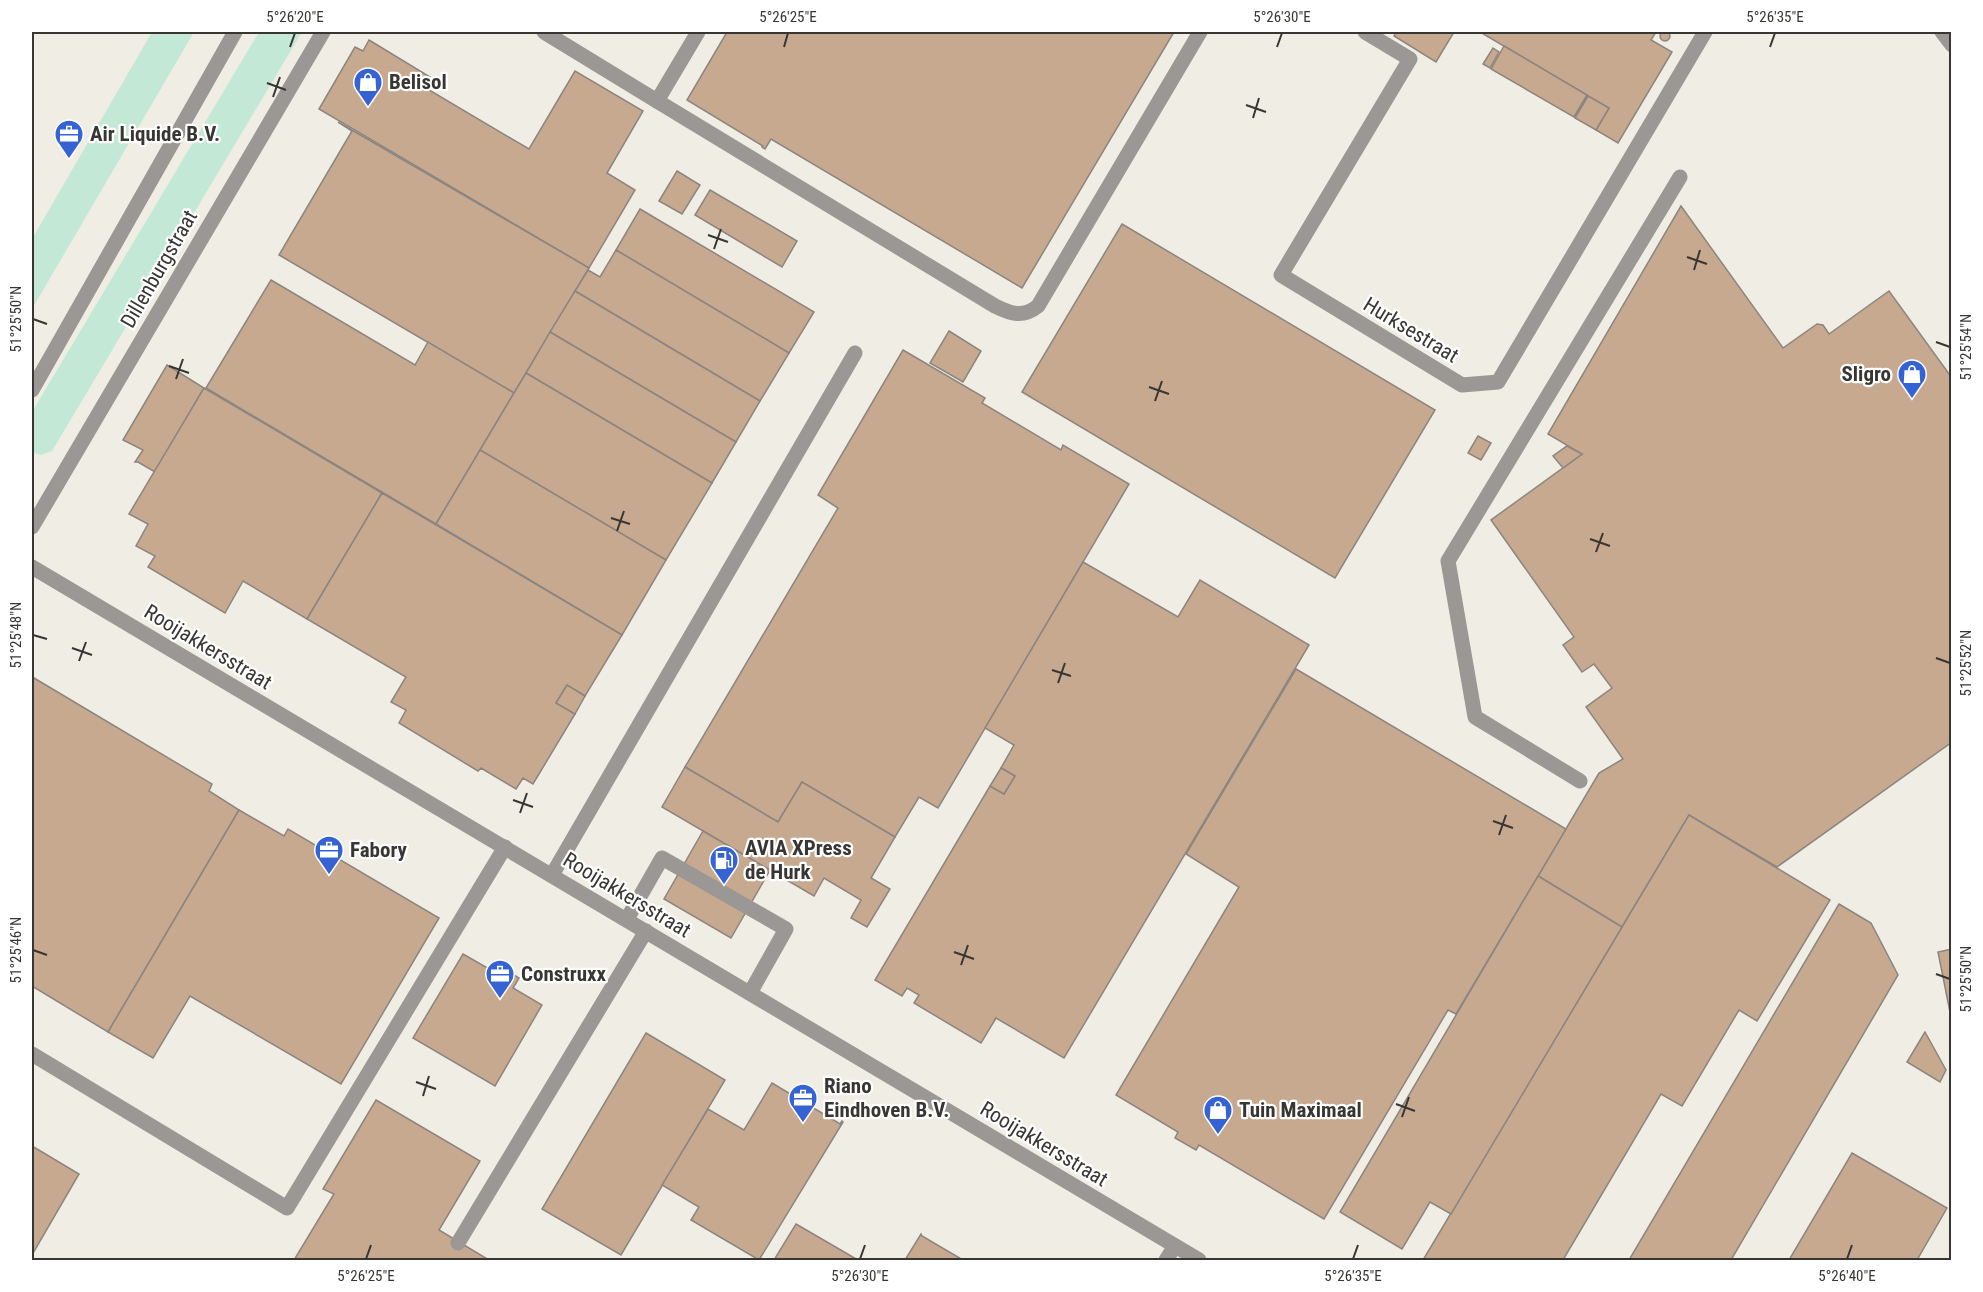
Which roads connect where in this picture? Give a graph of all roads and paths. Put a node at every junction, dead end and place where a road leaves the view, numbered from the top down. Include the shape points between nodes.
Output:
1 (235, 32) edge
2 (323, 32) edge
3 (544, 32) edge
4 (698, 32) edge
5 (1200, 32) edge
6 (1365, 32) edge
7 (1705, 32) edge
8 (1942, 32) edge
9 (1952, 45) edge
10 (657, 101) junction
11 (1680, 177) dead end
12 (855, 353) dead end
13 (32, 390) edge
14 (32, 527) edge
15 (32, 567) edge
16 (1581, 781) dead end
17 (505, 847) junction
18 (552, 875) junction
19 (627, 919) junction
20 (646, 931) junction
21 (750, 993) junction
22 (32, 1054) edge
23 (458, 1243) dead end
24 (1174, 1246) junction
25 (1166, 1260) edge
26 (1199, 1260) edge

1 - 13 street
2 - 14 street, Dillenburgstraat
3 - 10 street
4 - 10 street
5 - 10 street via 1038,306 1024,314 1008,313 995,306
6 - 7 street, Hurksestraat via 1410,58 1281,275 1462,386 1498,382
8 - 9 street
11 - 16 street via 1448,561 1474,717
12 - 18 street
15 - 17 street, Rooijakkersstraat
17 - 18 street, Rooijakkersstraat
17 - 22 street via 288,1208
18 - 19 street, Rooijakkersstraat
19 - 20 street, Rooijakkersstraat
19 - 21 street via 662,858 786,929
20 - 21 street, Rooijakkersstraat
20 - 23 street
21 - 24 street, Rooijakkersstraat
24 - 25 street
24 - 26 street, Rooijakkersstraat

